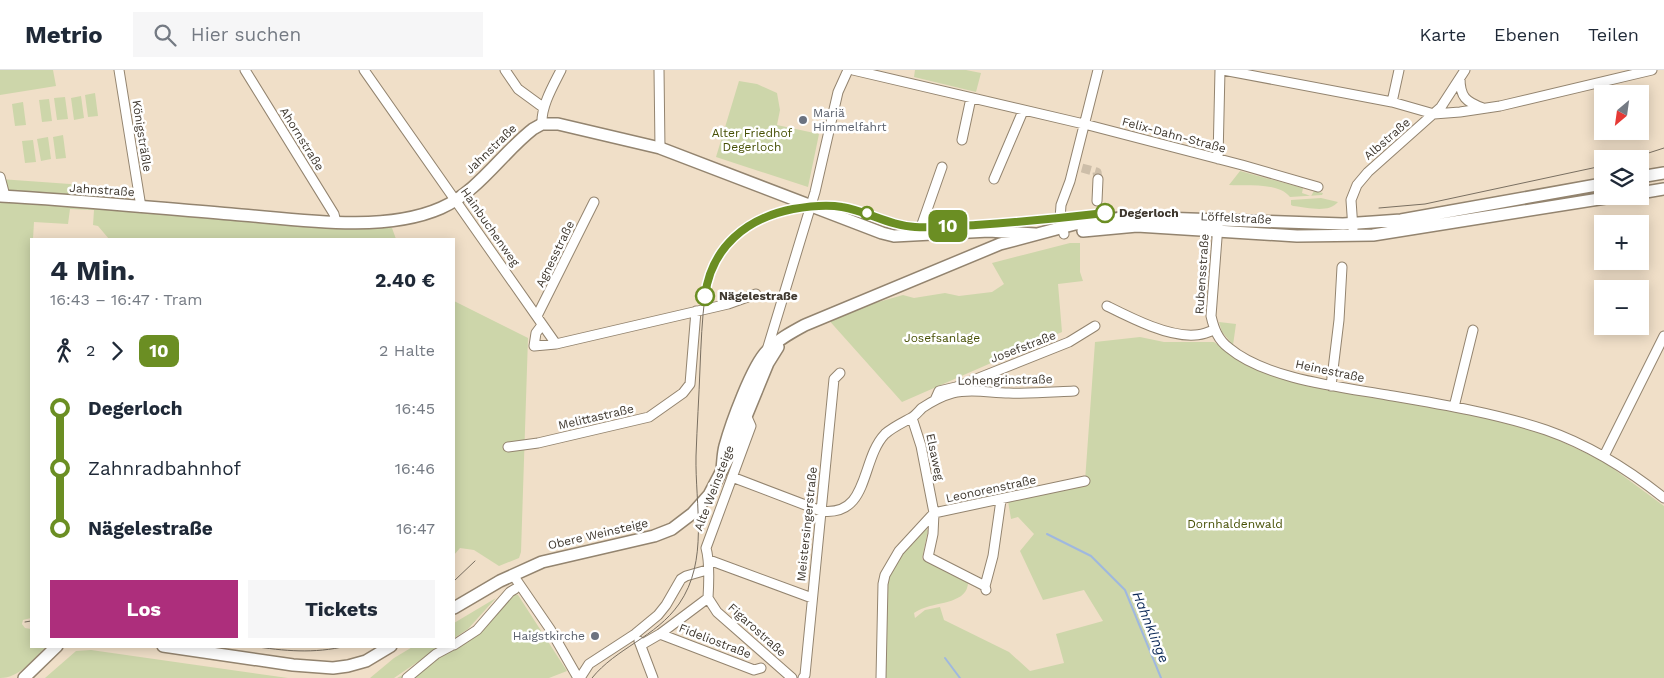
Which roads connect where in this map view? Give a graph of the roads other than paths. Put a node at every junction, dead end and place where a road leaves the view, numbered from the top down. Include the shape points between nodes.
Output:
1 (119, 70) edge
2 (245, 70) edge
3 (364, 70) edge
4 (504, 70) edge
5 (561, 70) edge
6 (659, 70) edge
7 (848, 70) edge
8 (853, 70) edge
9 (1098, 70) edge
10 (1222, 70) edge
11 (1399, 70) edge
12 (1465, 70) edge
13 (1652, 70) edge
14 (1616, 74) edge
15 (1460, 78) junction
16 (971, 98) junction
17 (1392, 102) junction
18 (544, 108) junction
19 (1485, 108) junction
20 (1023, 111) junction
21 (1434, 114) junction
22 (542, 124) junction
23 (1084, 124) junction
24 (962, 140) dead end
25 (660, 148) junction
26 (1218, 159) junction
27 (942, 166) dead end
28 (1664, 172) edge
29 (1649, 175) edge
30 (0, 177) edge
31 (994, 179) dead end
32 (1098, 179) dead end
33 (1594, 185) edge
34 (1318, 187) dead end
35 (1664, 189) edge
36 (1649, 192) edge
37 (3, 196) edge
38 (456, 199) junction
39 (1594, 200) edge
40 (1097, 201) dead end
41 (594, 202) dead end
42 (811, 205) junction
43 (140, 207) junction
44 (336, 222) junction
45 (1353, 224) junction
46 (1218, 225) junction
47 (1063, 231) junction
48 (994, 232) junction
49 (1035, 234) junction
50 (921, 235) junction
51 (1353, 236) junction
52 (1014, 239) junction
53 (1026, 244) junction
54 (992, 247) junction
55 (976, 255) junction
56 (1342, 267) dead end
57 (756, 294) dead end
58 (1107, 306) dead end
59 (696, 311) junction
60 (537, 316) junction
61 (542, 325) junction
62 (1095, 326) dead end
63 (1214, 330) junction
64 (1473, 330) dead end
65 (787, 336) junction
66 (1664, 336) edge
67 (556, 344) junction
68 (767, 350) junction
69 (840, 373) dead end
70 (763, 376) junction
71 (1331, 386) junction
72 (1074, 391) dead end
73 (935, 400) junction
74 (1454, 407) junction
75 (747, 416) junction
76 (912, 418) junction
77 (508, 447) dead end
78 (1604, 456) junction
79 (722, 469) junction
80 (732, 476) junction
81 (1085, 481) dead end
82 (1663, 494) edge
83 (1001, 500) junction
84 (820, 511) junction
85 (934, 513) junction
86 (709, 560) junction
87 (707, 570) junction
88 (513, 575) junction
89 (515, 589) dead end
90 (708, 598) junction
91 (812, 598) junction
92 (455, 607) edge
93 (635, 634) junction
94 (660, 634) junction
95 (455, 645) edge
96 (640, 646) junction
97 (55, 648) edge
98 (177, 648) edge
99 (388, 648) edge
100 (449, 648) edge
101 (760, 668) dead end
102 (24, 678) edge
103 (408, 678) edge
104 (579, 678) edge
105 (653, 678) edge
106 (792, 678) edge
107 (803, 678) edge
108 (881, 678) edge

1 - 43 street, Königsträßle
2 - 44 street, Ahornstraße
3 - 38 street, Hainbuchenweg
4 - 18 street via 518,89
5 - 18 street
6 - 25 street
7 - 42 street via 838,92
8 - 16 street, Felix-Dahn-Straße
9 - 23 street
10 - 17 street
10 - 26 street
11 - 17 street
12 - 15 street, Albstraße
13 - 14 street
14 - 19 street
15 - 19 street via 1463,97
15 - 21 street, Albstraße
16 - 20 street, Felix-Dahn-Straße
16 - 24 street
17 - 21 street
18 - 22 street
19 - 21 street
20 - 23 street, Felix-Dahn-Straße
20 - 31 street
21 - 45 street, Albstraße via 1357,185 1351,200
22 - 25 main road via 558,124
22 - 38 main road, Jahnstraße via 524,135
23 - 26 street, Felix-Dahn-Straße
23 - 47 street via 1078,167 1061,204
25 - 42 main road
26 - 34 street, Felix-Dahn-Straße
27 - 50 street
28 - 29 main road
30 - 37 street
32 - 40 street
33 - 45 main road, Löffelstraße via 1401,220
35 - 36 main road
37 - 43 main road, Jahnstraße
38 - 44 main road, Jahnstraße via 428,213 396,220
38 - 60 street, Hainbuchenweg
39 - 51 main road, Löffelstraße via 1395,233
41 - 60 street, Agnesstraße
42 - 50 main road via 882,234
42 - 68 street
43 - 44 main road, Jahnstraße
45 - 46 main road, Löffelstraße
45 - 51 street, Albstraße
46 - 47 main road, Löffelstraße via 1131,218
46 - 51 main road, Löffelstraße via 1297,236
46 - 63 street, Rubensstraße via 1211,316
47 - 49 main road, Löffelstraße
47 - 53 main road, Löffelstraße
48 - 49 main road
48 - 50 main road
48 - 52 main road
48 - 54 main road
49 - 52 main road, Löffelstraße
52 - 53 main road
52 - 54 main road, Löffelstraße
53 - 55 main road, Löffelstraße
54 - 55 main road, Löffelstraße
55 - 65 main road, Obere Weinsteige via 805,325
56 - 71 street via 1340,320
57 - 59 street
58 - 63 street via 1136,321 1180,334 1198,335
59 - 67 street
59 - 77 street, Melittastraße via 690,384 658,412 641,420
60 - 61 street, Hainbuchenweg
61 - 67 street, Hainbuchenweg
61 - 67 street via 536,333 534,346
62 - 73 street, Josefstraße via 1069,342 939,392
63 - 71 street, Heinestraße via 1228,348 1252,362
64 - 74 street
65 - 68 main road, Obere Weinsteige
65 - 70 main road, Obere Weinsteige via 774,350
66 - 78 street
68 - 70 main road
68 - 79 main road, Obere Weinsteige via 741,401 725,446
69 - 84 street, Meistersingerstraße via 834,379
70 - 75 main road, Obere Weinsteige
71 - 74 street, Heinestraße
72 - 73 street, Lohengrinstraße via 960,392
73 - 76 street, Lohengrinstraße
74 - 78 street, Heinestraße via 1546,430
75 - 79 main road, Obere Weinsteige
75 - 80 street, Alte Weinsteige via 751,426
76 - 84 street, Lohengrinstraße via 898,424 877,444 854,499 841,510
76 - 85 street, Elsaweg
78 - 82 street, Heinestraße
79 - 88 main road, Obere Weinsteige via 702,504 672,529 557,558
80 - 84 street, Lohengrinstraße
80 - 86 street, Alte Weinsteige via 709,536 706,548
81 - 83 street, Leonorenstraße
83 - 85 street, Leonorenstraße
83 - 85 street, Elsaweg via 986,588 928,558
84 - 91 street, Meistersingerstraße
85 - 108 street, Leonorenstraße via 892,560 885,576
86 - 87 street, Alte Weinsteige
86 - 91 street
87 - 90 street, Alte Weinsteige
87 - 93 street via 680,579 658,615
88 - 92 main road, Obere Weinsteige
88 - 104 street
89 - 95 street via 477,630
90 - 94 street
90 - 106 street, Figarostraße via 717,612
91 - 107 street, Meistersingerstraße
93 - 96 street
93 - 104 street via 589,664
94 - 96 street
94 - 101 street, Fideliostraße via 754,670
96 - 105 street
97 - 102 main road
98 - 99 main road via 332,668 366,661
100 - 103 street via 436,654

